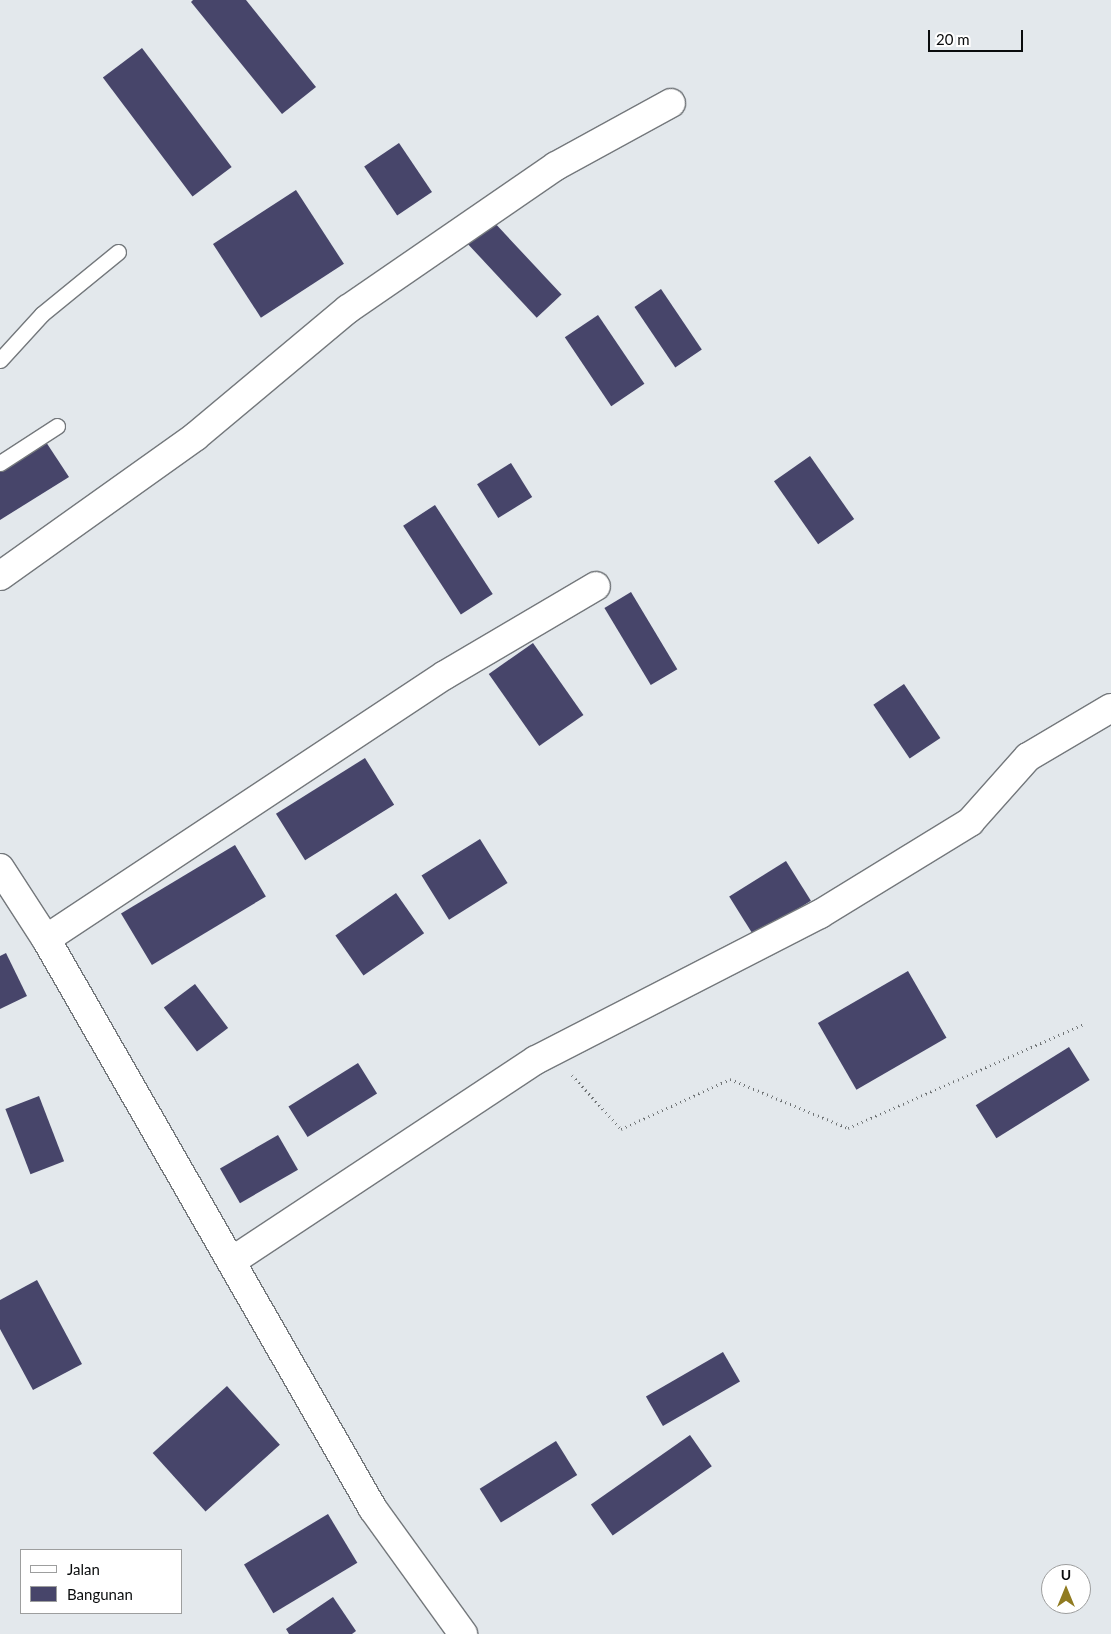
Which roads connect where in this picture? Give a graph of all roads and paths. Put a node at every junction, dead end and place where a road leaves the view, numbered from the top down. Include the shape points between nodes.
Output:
1 (671, 103) dead end
2 (118, 252) dead end
3 (0, 360) edge
4 (57, 426) dead end
5 (0, 463) edge
6 (0, 576) edge
7 (596, 586) dead end
8 (1111, 708) edge
9 (0, 868) edge
10 (46, 939) junction
11 (1084, 1024) dead end
12 (536, 1060) junction
13 (232, 1261) junction
14 (463, 1634) edge

1 - 6 street via 556,166 348,309 196,436
2 - 3 lane via 42,314
4 - 5 lane
7 - 10 street via 445,675
8 - 12 street via 1028,758 970,822 820,914
9 - 10 street
10 - 13 street
11 - 12 path via 848,1128 730,1079 622,1129 557,1060
12 - 13 street
13 - 14 street via 374,1509

